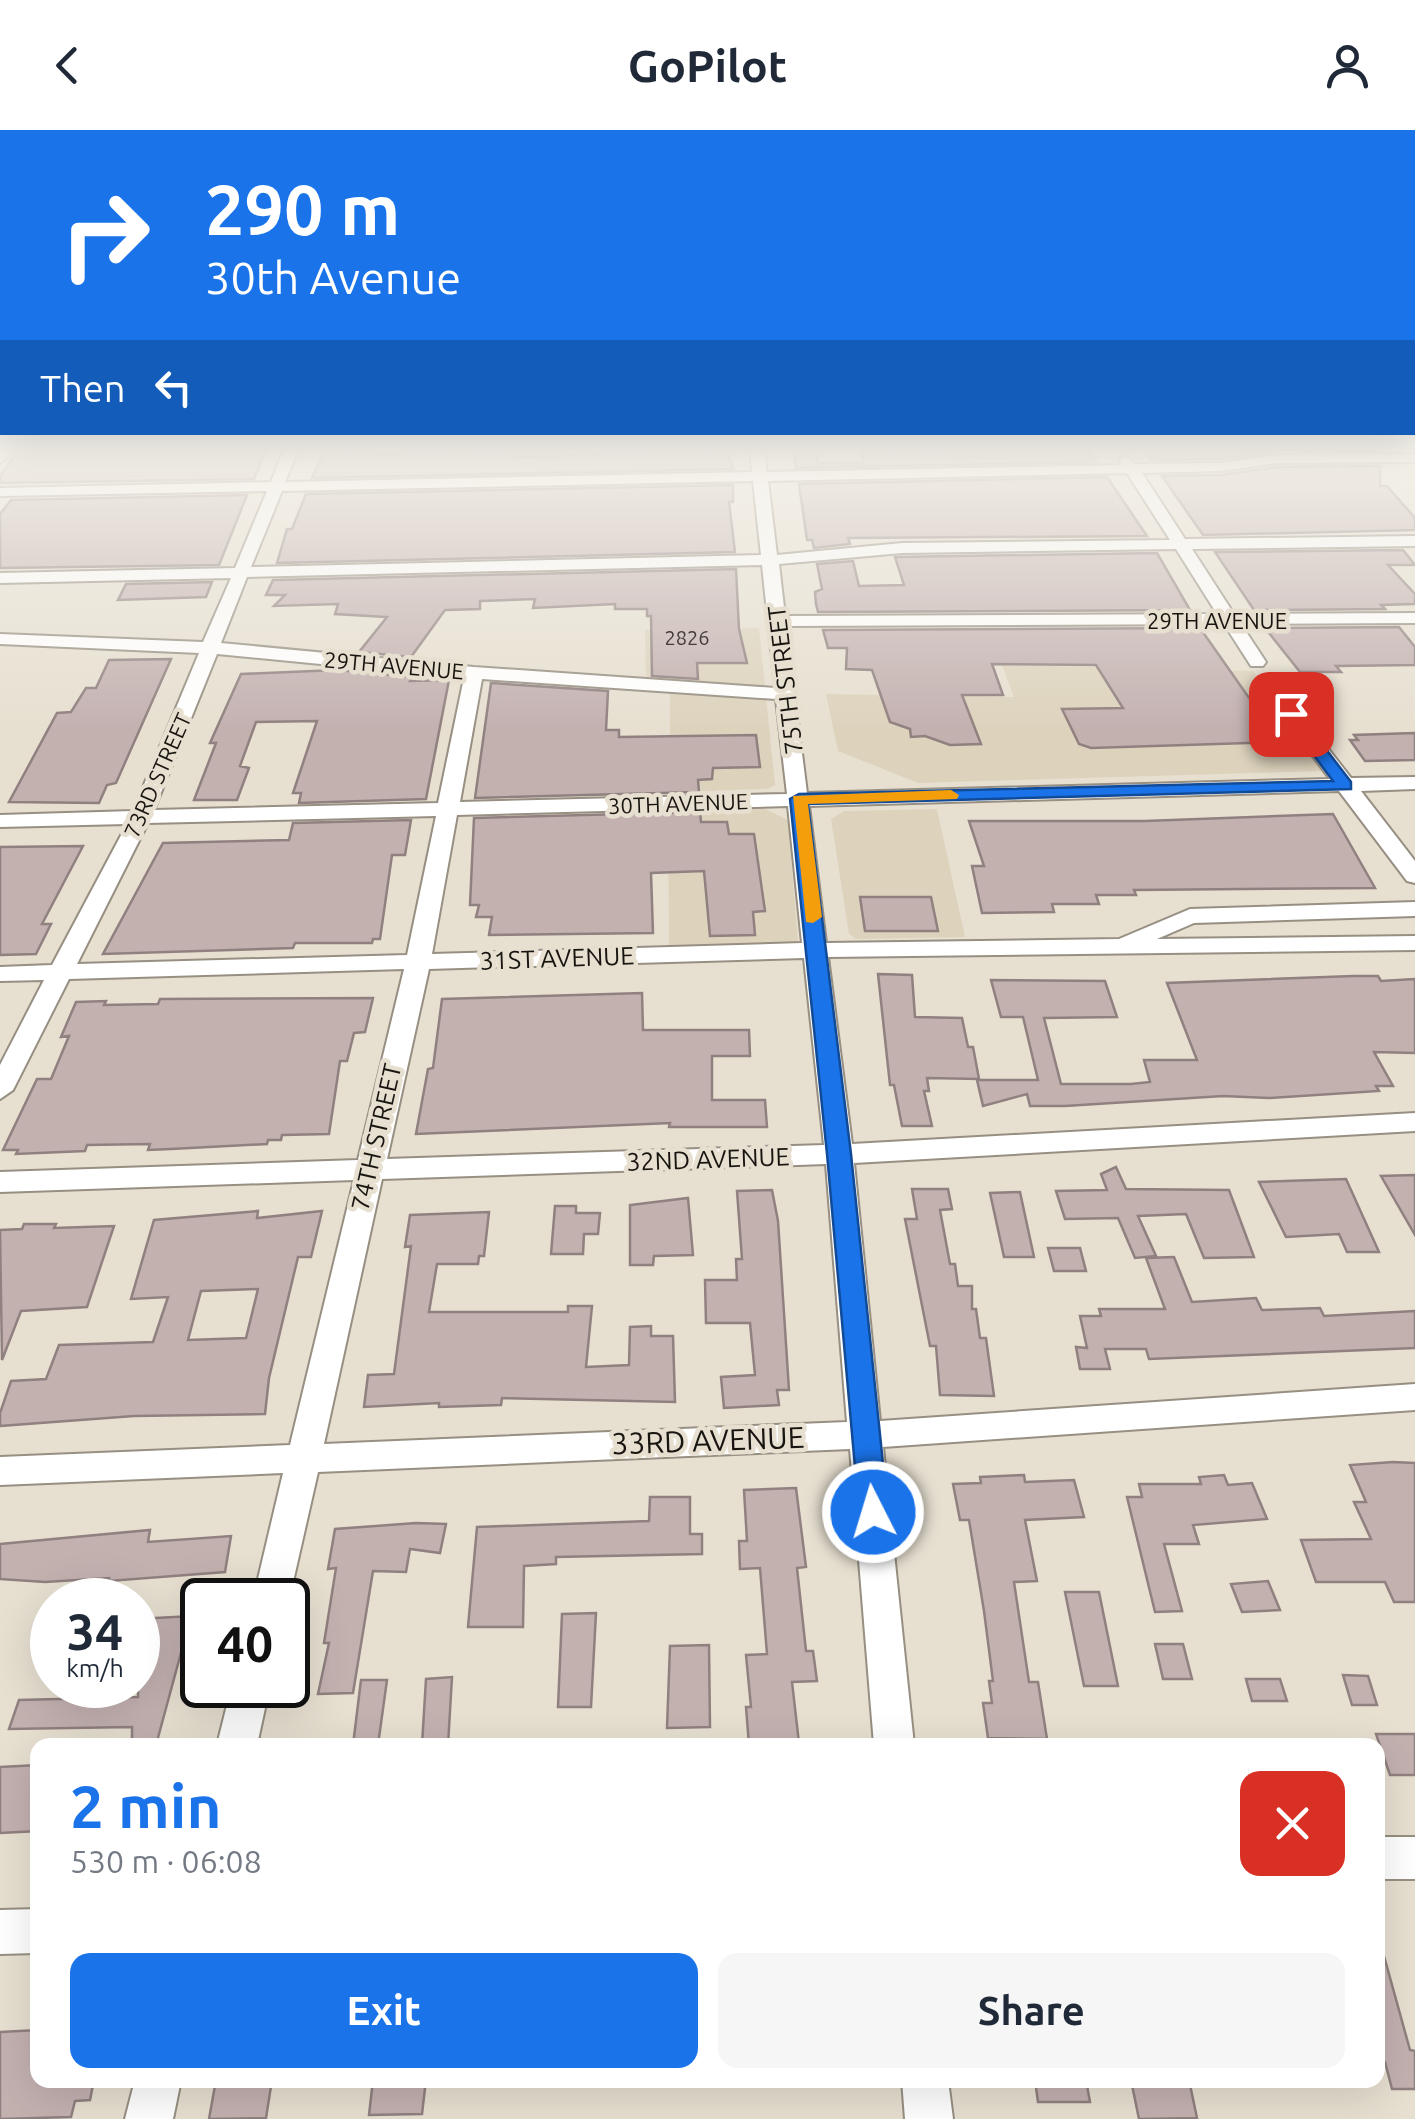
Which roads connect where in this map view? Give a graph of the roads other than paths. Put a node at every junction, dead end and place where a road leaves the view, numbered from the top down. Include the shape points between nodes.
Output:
1 (254, 543) edge
2 (769, 543) edge
3 (1318, 543) edge
4 (1178, 544) junction
5 (771, 560) junction
6 (242, 574) junction
7 (0, 578) edge
8 (1415, 618) edge
9 (1228, 620) junction
10 (778, 621) junction
11 (0, 639) edge
12 (212, 648) junction
13 (1257, 662) dead end
14 (474, 673) junction
15 (787, 694) junction
16 (1291, 714) dead end
17 (1415, 784) edge
18 (1345, 786) junction
19 (799, 799) junction
20 (446, 810) junction
21 (140, 817) junction
22 (0, 820) edge
23 (1415, 876) edge
24 (1415, 908) edge
25 (1415, 943) edge
26 (1114, 949) junction
27 (816, 950) junction
28 (418, 962) junction
29 (61, 972) junction
30 (0, 974) edge
31 (0, 1090) edge
32 (1415, 1122) edge
33 (839, 1154) junction
34 (368, 1170) junction
35 (0, 1182) edge
36 (1415, 1397) edge
37 (866, 1435) junction
38 (305, 1458) junction
39 (0, 1472) edge
40 (276, 1578) edge
41 (246, 1708) edge
42 (239, 1738) edge
43 (893, 1738) edge
44 (1385, 1858) edge
45 (1415, 1858) edge
46 (0, 1932) edge
47 (30, 1932) edge
48 (156, 2088) edge
49 (926, 2088) edge
50 (149, 2119) edge
51 (929, 2119) edge

1 - 6 street, 73RD STREET
2 - 5 street, 75TH STREET
3 - 4 street
4 - 5 street via 902,548
4 - 9 street
5 - 6 street
5 - 10 street, 75TH STREET
6 - 7 street
6 - 12 street, 73RD STREET
8 - 9 street, 29TH AVENUE
9 - 10 street, 29TH AVENUE
9 - 13 street
10 - 15 street, 75TH STREET
11 - 12 street, 29TH AVENUE
12 - 14 street, 29TH AVENUE
12 - 21 street, 73RD STREET
14 - 15 street, 29TH AVENUE
14 - 20 street, 74TH STREET
15 - 19 street, 75TH STREET
16 - 18 street
17 - 18 street, 30TH AVENUE
18 - 19 street, 30TH AVENUE
18 - 23 street
19 - 20 street, 30TH AVENUE
19 - 27 street, 75TH STREET
20 - 21 street, 30TH AVENUE
20 - 28 street, 74TH STREET
21 - 22 street, 30TH AVENUE
21 - 29 street, 73RD STREET
24 - 26 street, 31ST AVENUE via 1190,916
25 - 26 street, 31ST AVENUE
26 - 27 street, 31ST AVENUE
27 - 28 street, 31ST AVENUE
27 - 33 street, 75TH STREET
28 - 29 street, 31ST AVENUE
28 - 34 street, 74TH STREET
29 - 30 street, 31ST AVENUE
29 - 31 street, 73RD STREET
32 - 33 street, 32ND AVENUE
33 - 34 street, 32ND AVENUE
33 - 37 street, 75TH STREET
34 - 35 street, 32ND AVENUE
34 - 38 street, 74TH STREET
36 - 37 street, 33RD AVENUE
37 - 38 street, 33RD AVENUE
37 - 43 street, 75TH STREET
38 - 39 street, 33RD AVENUE
38 - 40 street, 74TH STREET
41 - 42 street
44 - 45 street
46 - 47 street
48 - 50 street
49 - 51 street

